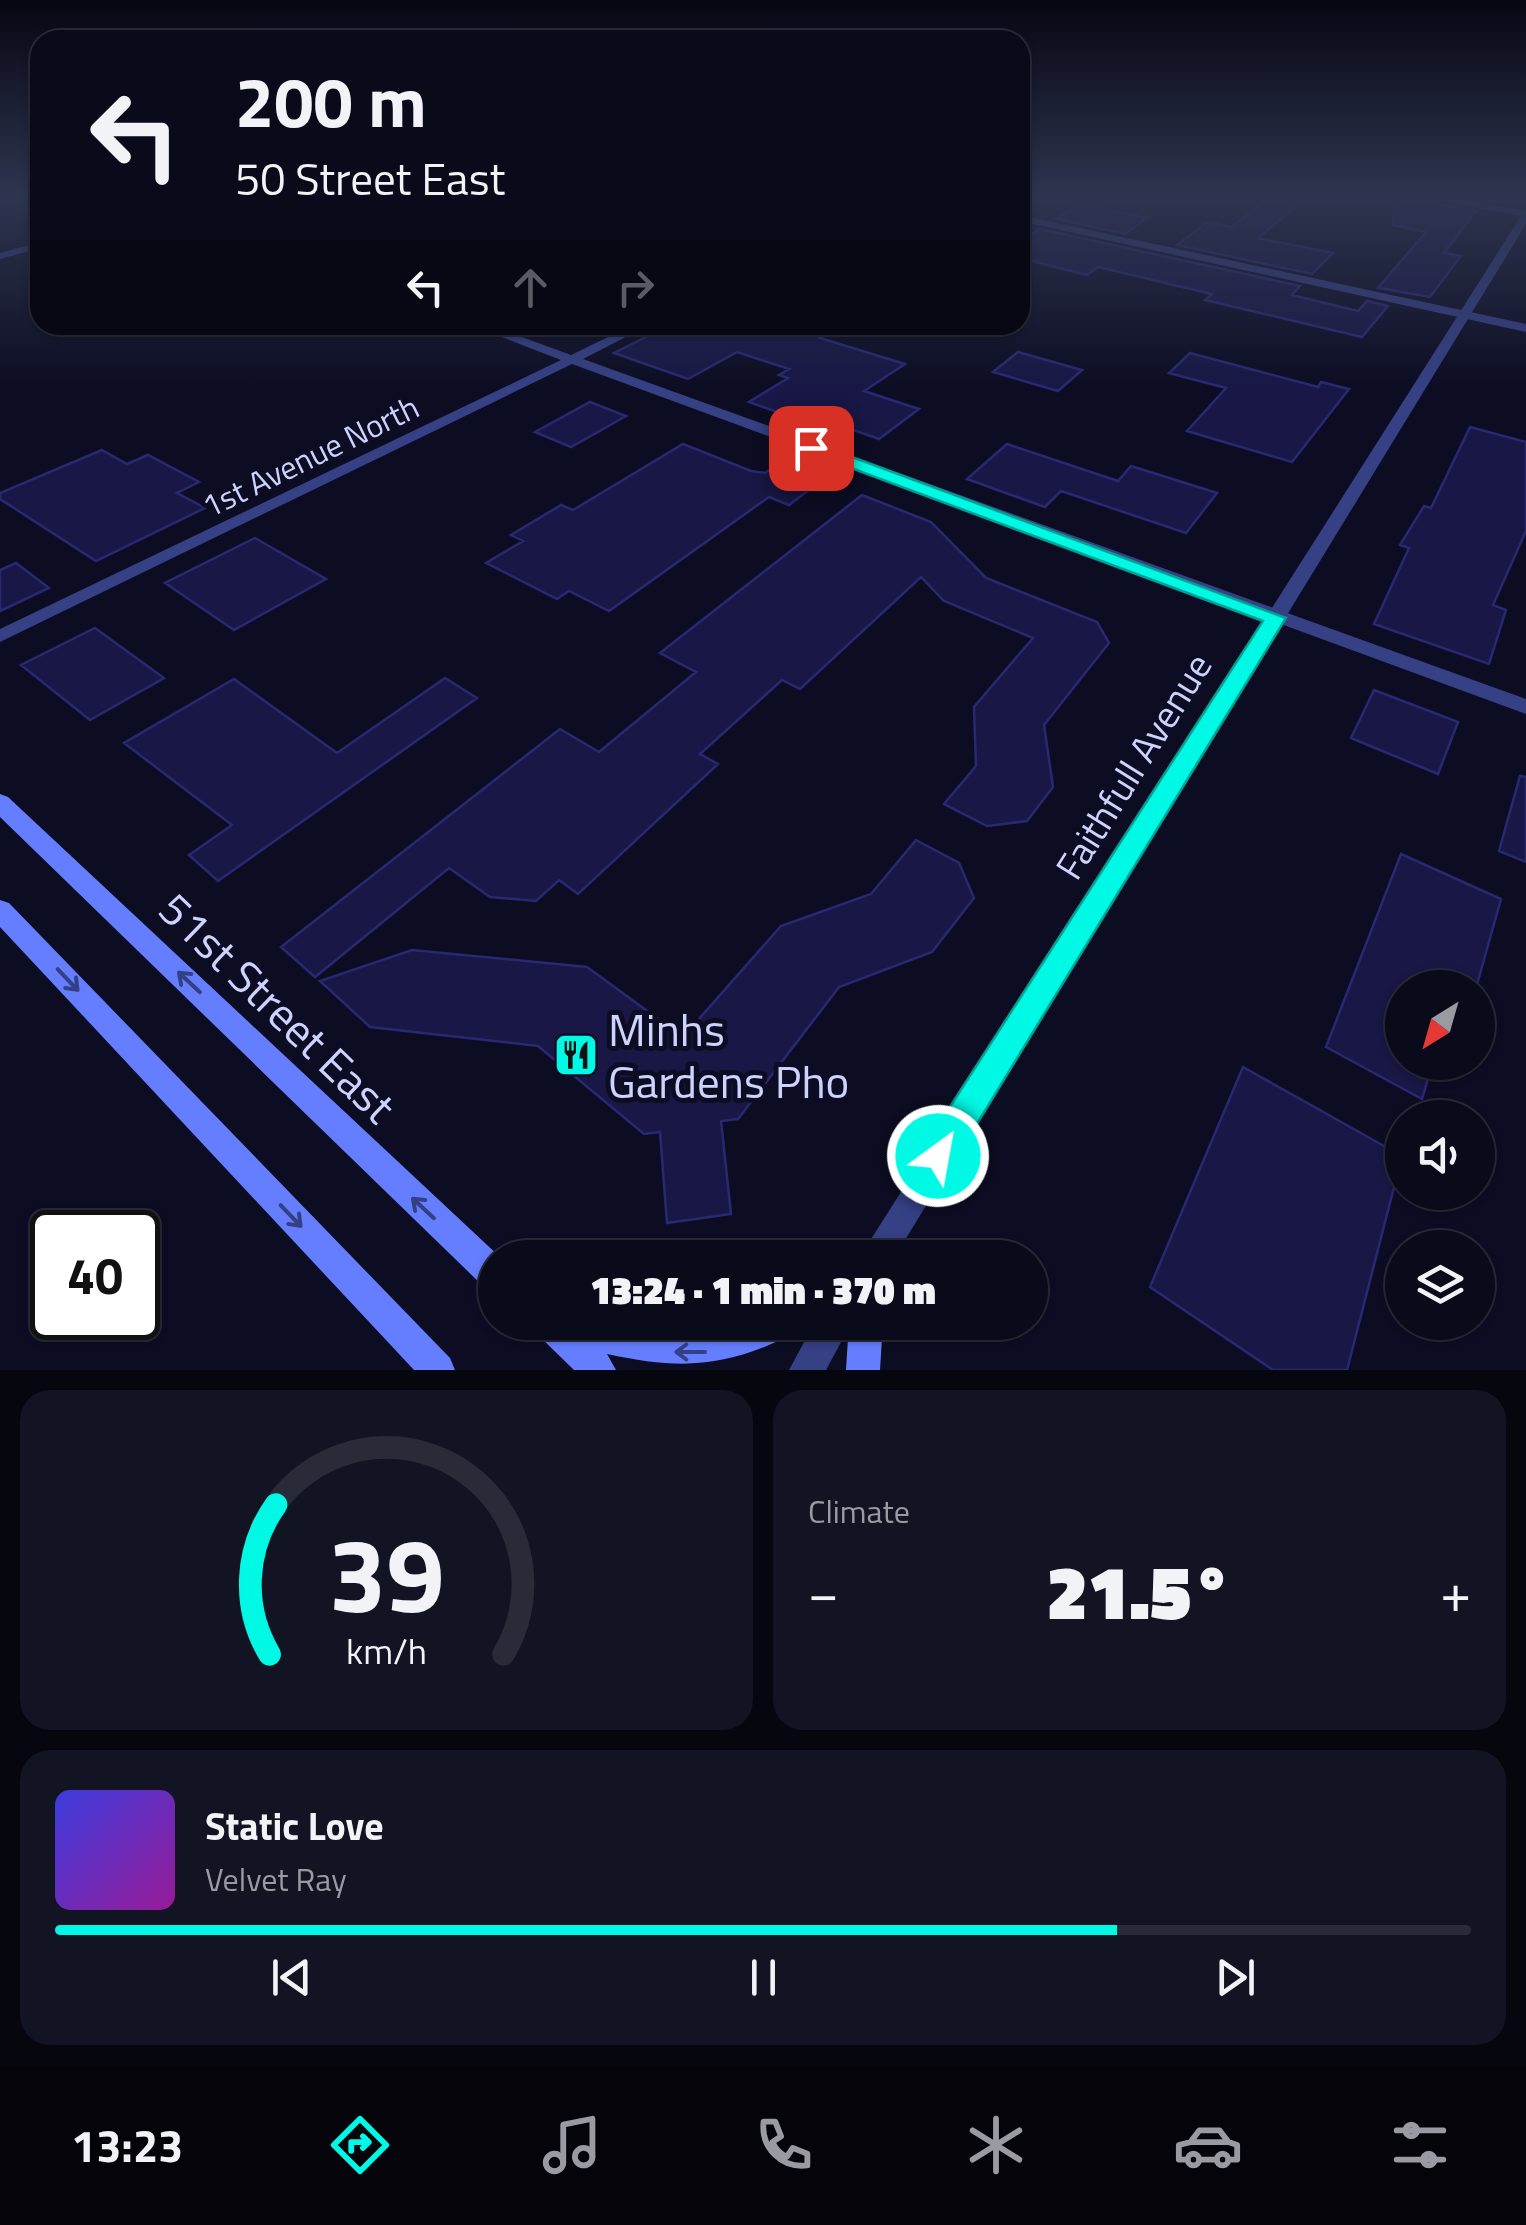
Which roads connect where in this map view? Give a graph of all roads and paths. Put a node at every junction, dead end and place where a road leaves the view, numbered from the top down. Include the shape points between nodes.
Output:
1 (1212, 260) edge
2 (1498, 260) edge
3 (1464, 315) junction
4 (1526, 328) edge
5 (504, 335) edge
6 (623, 335) edge
7 (572, 360) junction
8 (1276, 618) junction
9 (0, 636) edge
10 (1526, 707) edge
11 (0, 803) edge
12 (0, 910) edge
13 (885, 1240) edge
14 (478, 1258) edge
15 (567, 1340) edge
16 (614, 1340) edge
17 (736, 1340) edge
18 (824, 1340) edge
19 (865, 1340) edge
20 (438, 1370) edge
21 (598, 1370) edge
22 (806, 1370) edge
23 (863, 1370) edge

1 - 3 street
2 - 3 street, Faithfull Avenue
3 - 4 street
3 - 8 street, Faithfull Avenue
5 - 7 street
6 - 7 street, 1st Avenue North
7 - 8 street
7 - 9 street, 1st Avenue North
8 - 10 street
8 - 13 street, Faithfull Avenue
14 -> 11 main road, 51st Street East
12 -> 20 main road
15 - 21 main road
17 -> 16 main road via 706,1352 648,1352
18 - 22 street
19 - 23 main road

